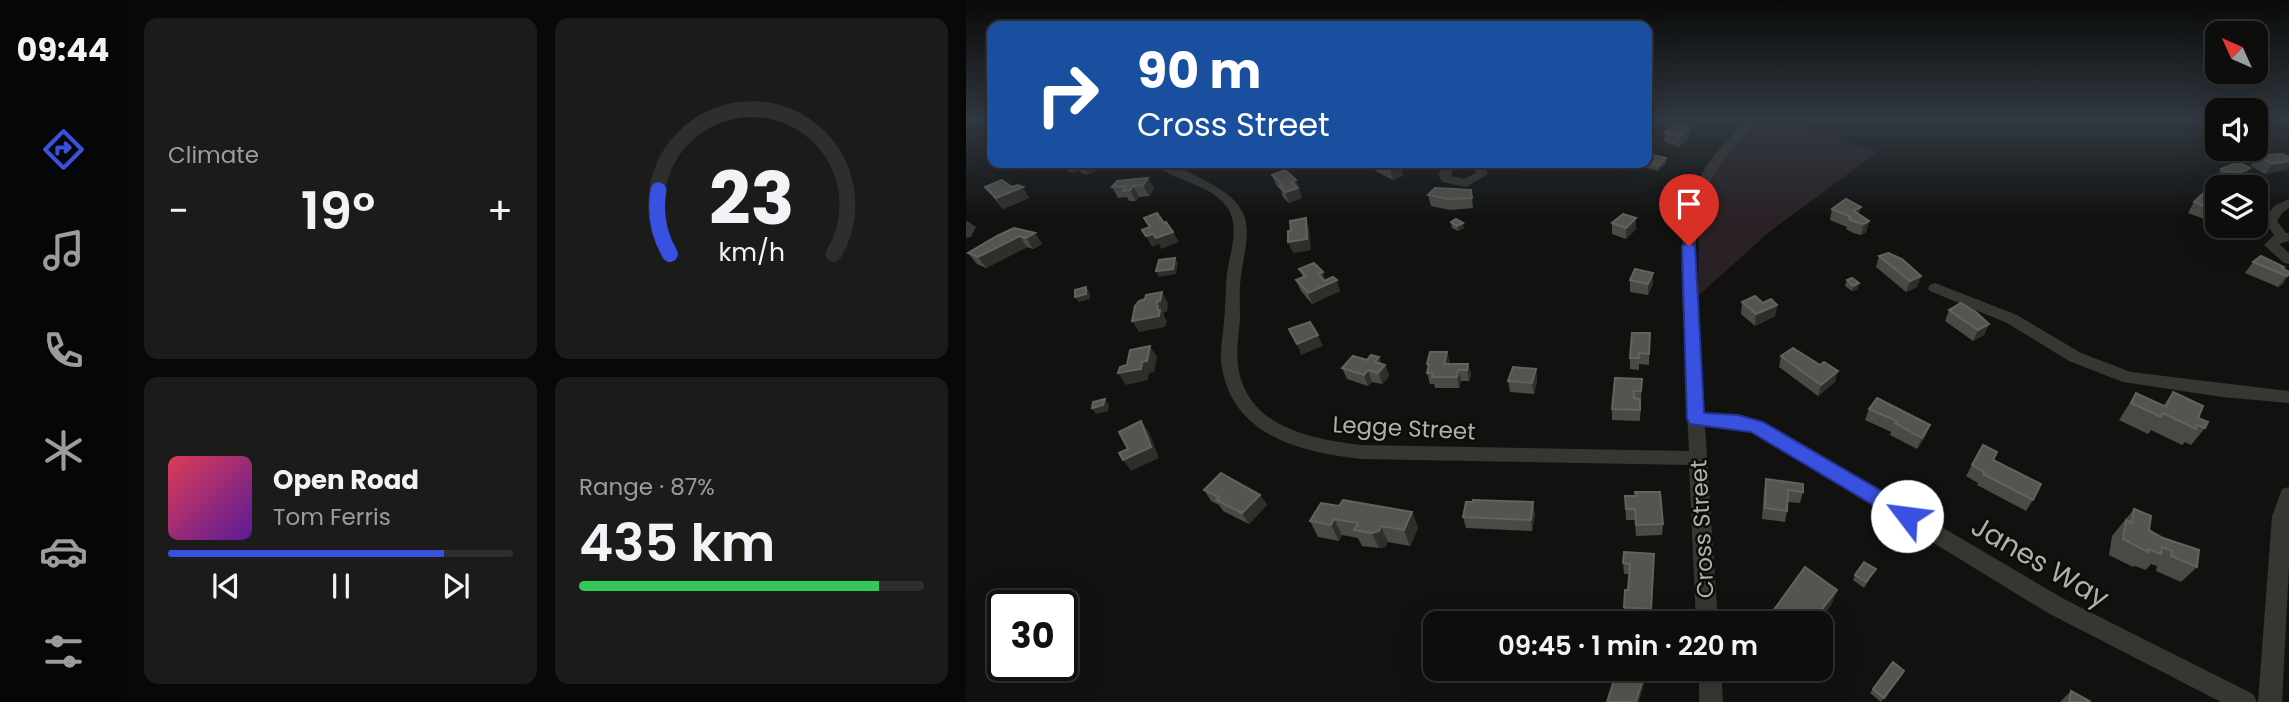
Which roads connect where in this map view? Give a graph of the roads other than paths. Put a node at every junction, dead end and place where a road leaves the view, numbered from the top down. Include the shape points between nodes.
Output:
1 (1723, 153) edge
2 (1169, 168) edge
3 (2289, 203) edge
4 (966, 224) edge
5 (966, 234) edge
6 (2285, 237) edge
7 (2289, 260) edge
8 (1935, 288) dead end
9 (2289, 397) edge
10 (1696, 419) junction
11 (1698, 458) junction
12 (2289, 495) edge
13 (1706, 611) edge
14 (1710, 681) edge
15 (1711, 702) edge
16 (2245, 702) edge
17 (2270, 702) edge

1 - 10 street, Cross Street via 1710,167 1692,211 1688,269
2 - 11 street, Legge Street via 1212,191 1236,212 1240,230 1230,369 1241,403 1265,425 1306,444 1361,452
3 - 6 street via 2270,221
4 - 5 street via 970,227
6 - 7 street via 2273,240 2271,246
8 - 9 street via 2001,314 2075,357 2129,378
10 - 11 street, Cross Street
10 - 16 street, Janes Way via 1757,427 2056,606
11 - 13 street, Cross Street
12 - 17 street via 2282,516
14 - 15 street

